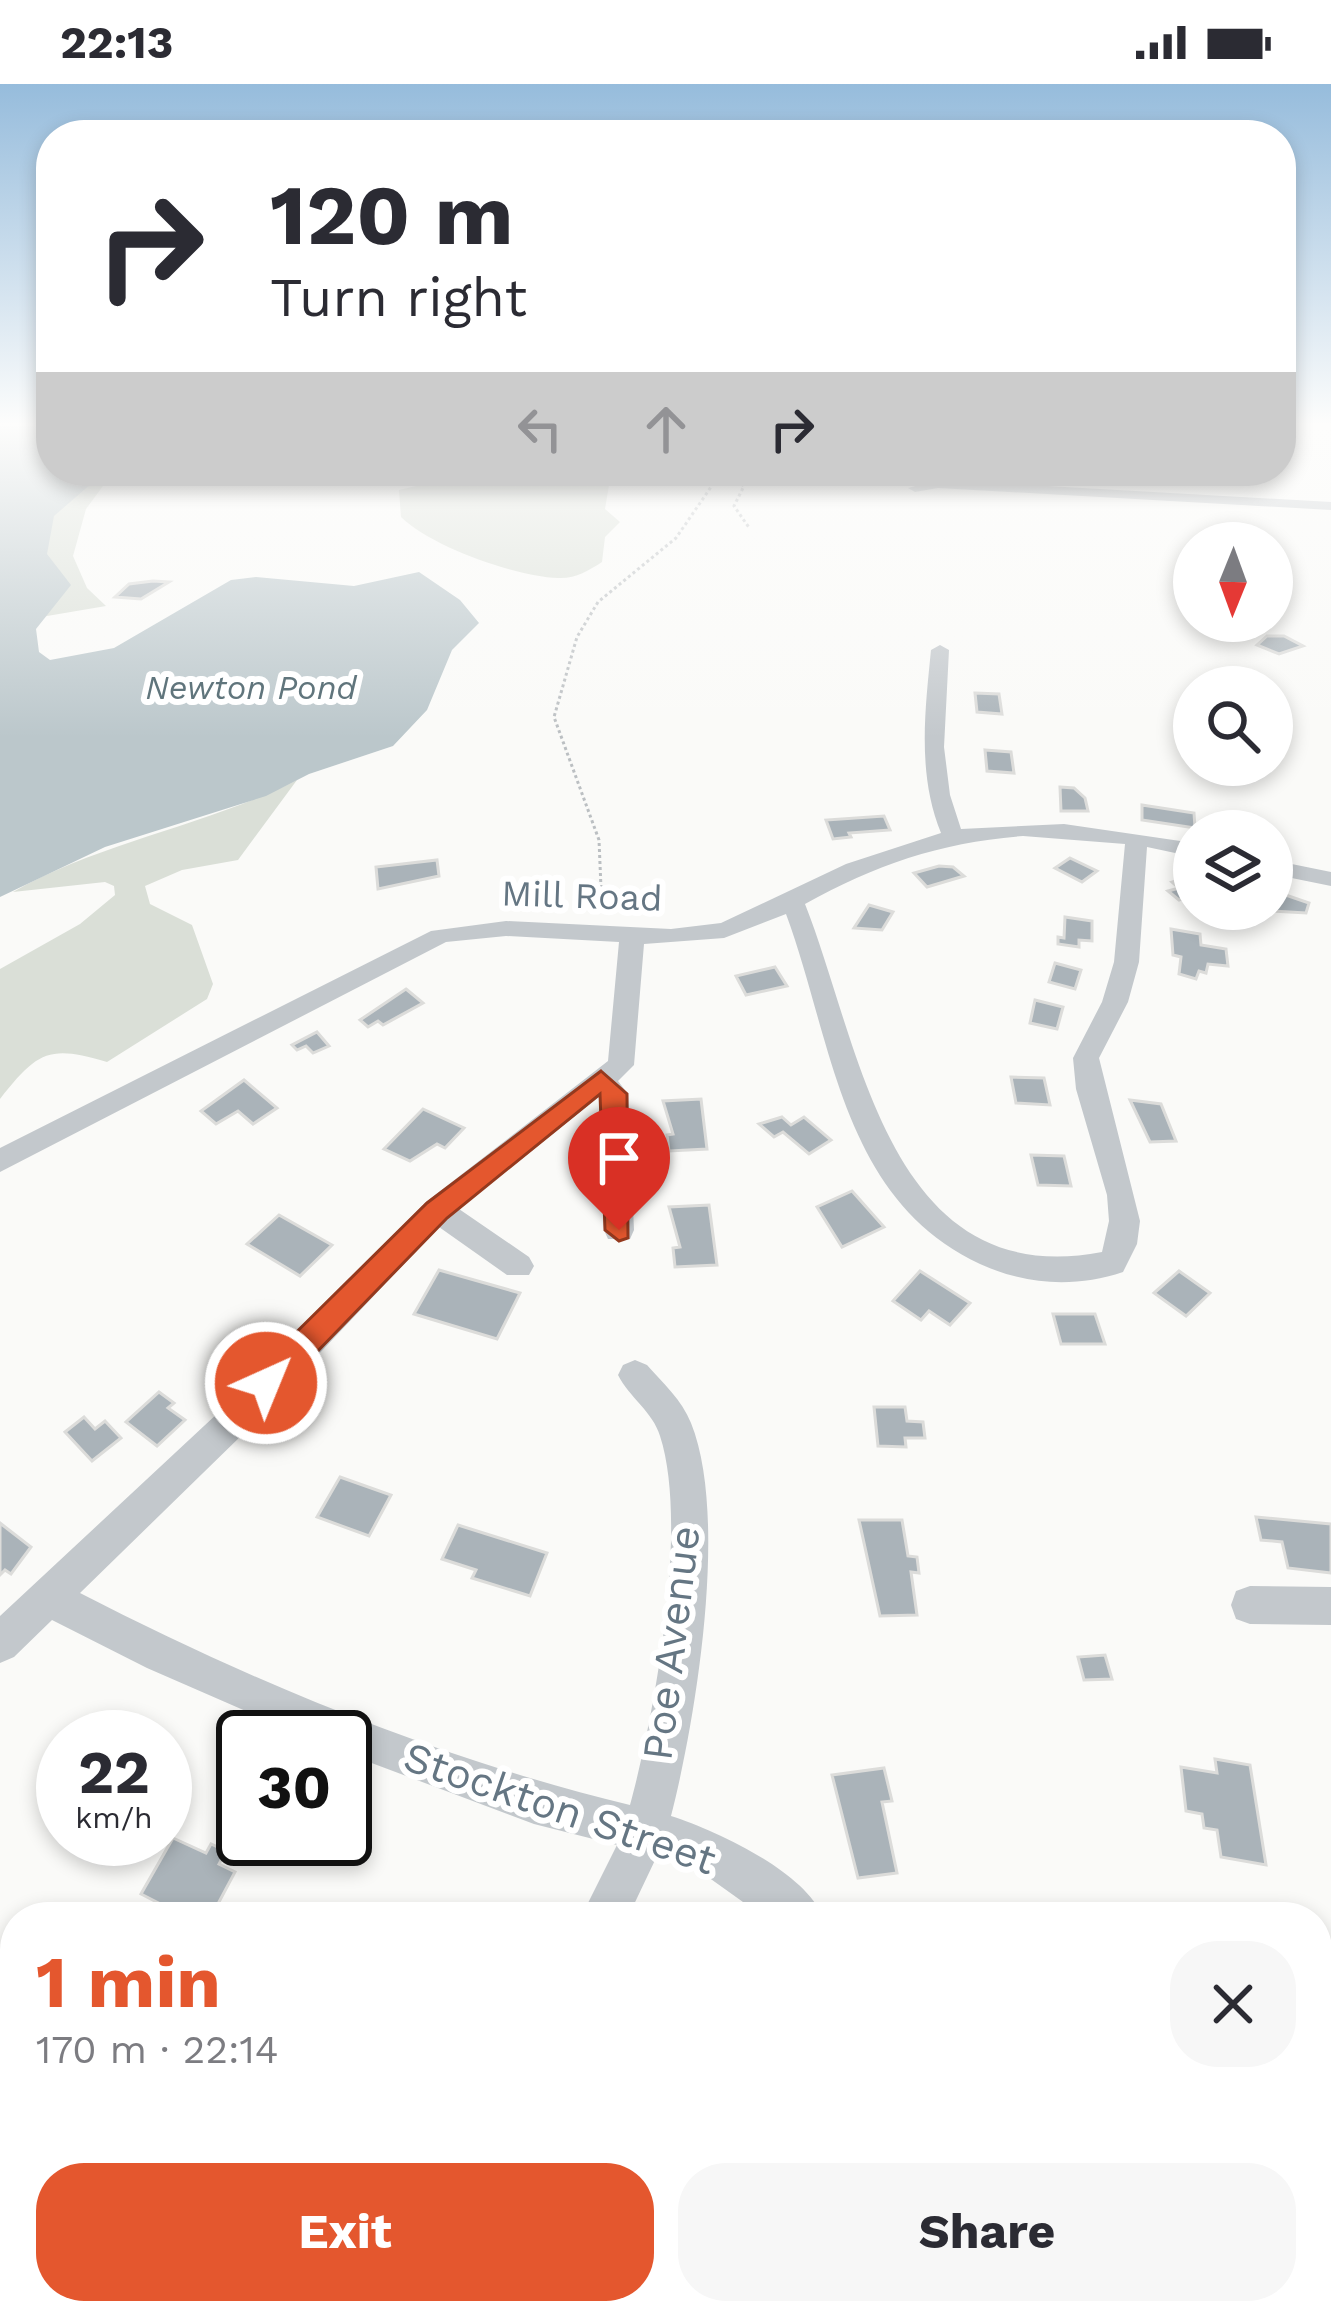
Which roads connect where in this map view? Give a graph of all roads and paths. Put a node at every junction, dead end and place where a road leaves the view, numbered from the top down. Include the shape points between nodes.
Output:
1 (683, 528) edge
2 (940, 650) dead end
3 (1136, 838) junction
4 (955, 840) junction
5 (1173, 846) edge
6 (1293, 871) edge
7 (1331, 879) edge
8 (793, 902) junction
9 (598, 934) junction
10 (632, 936) junction
11 (601, 1080) junction
12 (0, 1161) edge
13 (437, 1210) junction
14 (619, 1230) dead end
15 (518, 1266) dead end
16 (635, 1376) dead end
17 (49, 1597) junction
18 (1250, 1605) dead end
19 (1331, 1606) edge
20 (0, 1643) edge
21 (644, 1834) junction
22 (611, 1902) edge
23 (781, 1902) edge

1 - 9 path via 598,602 578,637 554,717 599,840
2 - 4 street via 937,789
3 - 4 street, Mill Road via 1052,826
3 - 5 street, Mill Road
3 - 8 street via 1126,962 1115,1005 1085,1059 1122,1195 1122,1239 1112,1263 1083,1270 990,1257 914,1203 871,1137
4 - 8 street, Mill Road via 854,869
6 - 7 street
8 - 10 street, Mill Road via 706,934
9 - 10 street, Mill Road
9 - 12 street, Mill Road via 508,926 440,936
10 - 11 street via 621,1065
11 - 13 street
11 - 14 street via 614,1094
13 - 15 street
13 - 17 street
16 - 21 street, Poe Avenue via 675,1425 688,1469 677,1664
17 - 20 street
17 - 21 street, Stockton Street via 282,1711
18 - 19 street
21 - 22 street, Poe Avenue
21 - 23 street, Stockton Street via 700,1849

